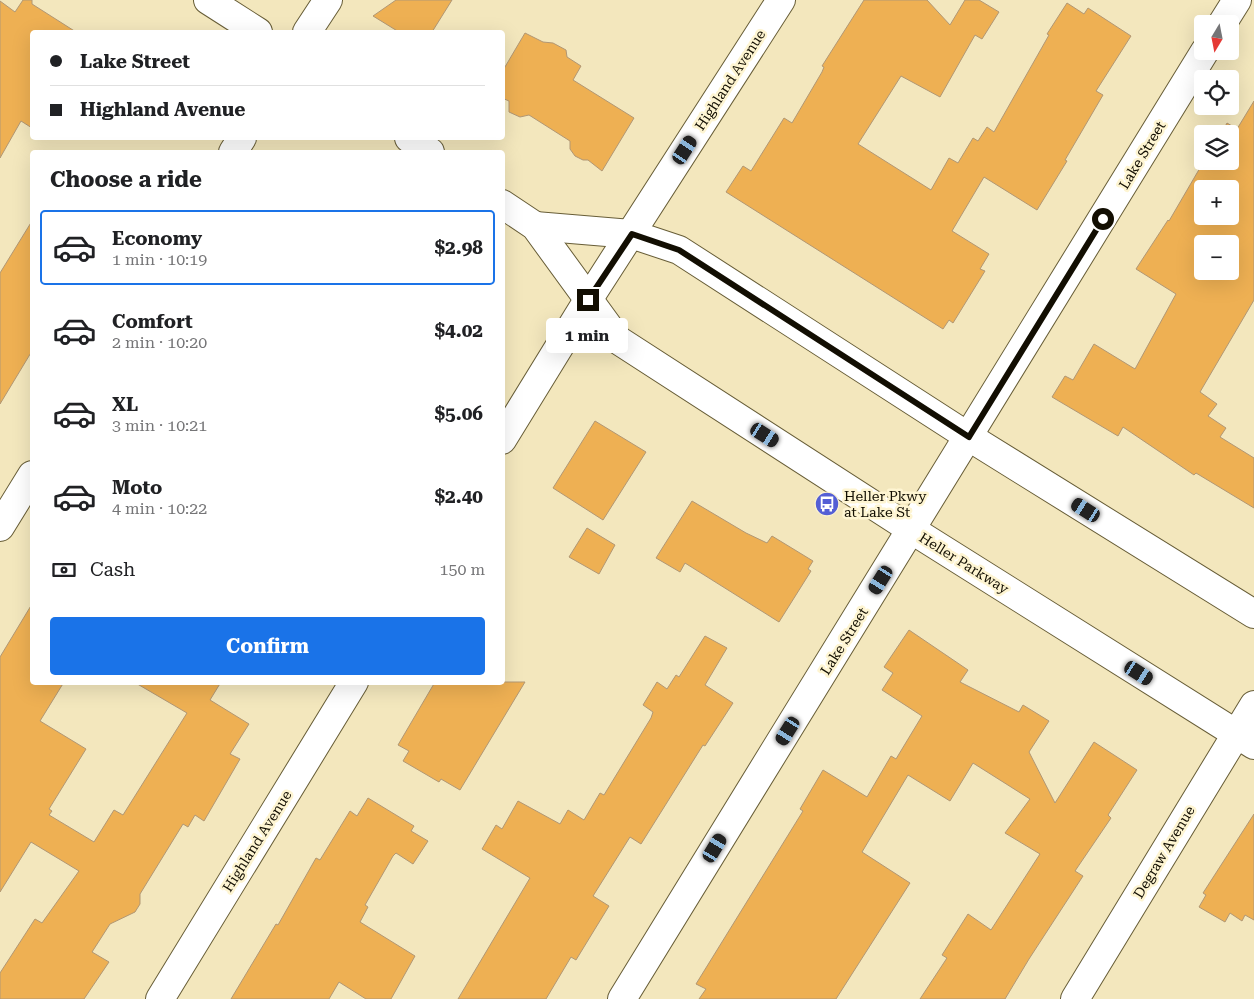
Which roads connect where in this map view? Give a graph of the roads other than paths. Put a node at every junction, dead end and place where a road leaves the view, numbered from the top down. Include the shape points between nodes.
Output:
1 (208, 0) edge
2 (328, 0) edge
3 (782, 0) edge
4 (1237, 0) edge
5 (1228, 15) edge
6 (255, 30) edge
7 (309, 30) edge
8 (1199, 60) edge
9 (412, 140) edge
10 (427, 150) edge
11 (505, 206) edge
12 (534, 226) junction
13 (632, 234) junction
14 (588, 300) junction
15 (505, 435) edge
16 (969, 437) junction
17 (30, 478) edge
18 (0, 527) edge
19 (912, 530) junction
20 (1254, 614) edge
21 (352, 685) edge
22 (1254, 705) edge
23 (1245, 739) edge
24 (160, 999) edge
25 (622, 999) edge
26 (1075, 999) edge

1 - 6 street
2 - 7 street
3 - 13 street, Highland Avenue
4 - 5 street
8 - 16 street, Lake Street
9 - 10 street
11 - 12 street, Heller Parkway
12 - 13 street, Heller Parkway
12 - 14 street, Heller Parkway
13 - 14 street, Highland Avenue
13 - 16 street, Heller Parkway via 679,250
14 - 15 street, Highland Avenue
14 - 19 street, Heller Parkway via 618,340
16 - 19 street, Lake Street
16 - 20 street, Heller Parkway
17 - 18 street
19 - 23 street, Heller Parkway
19 - 25 street, Lake Street
21 - 24 street, Highland Avenue
22 - 23 street, Degraw Avenue
23 - 26 street, Degraw Avenue

